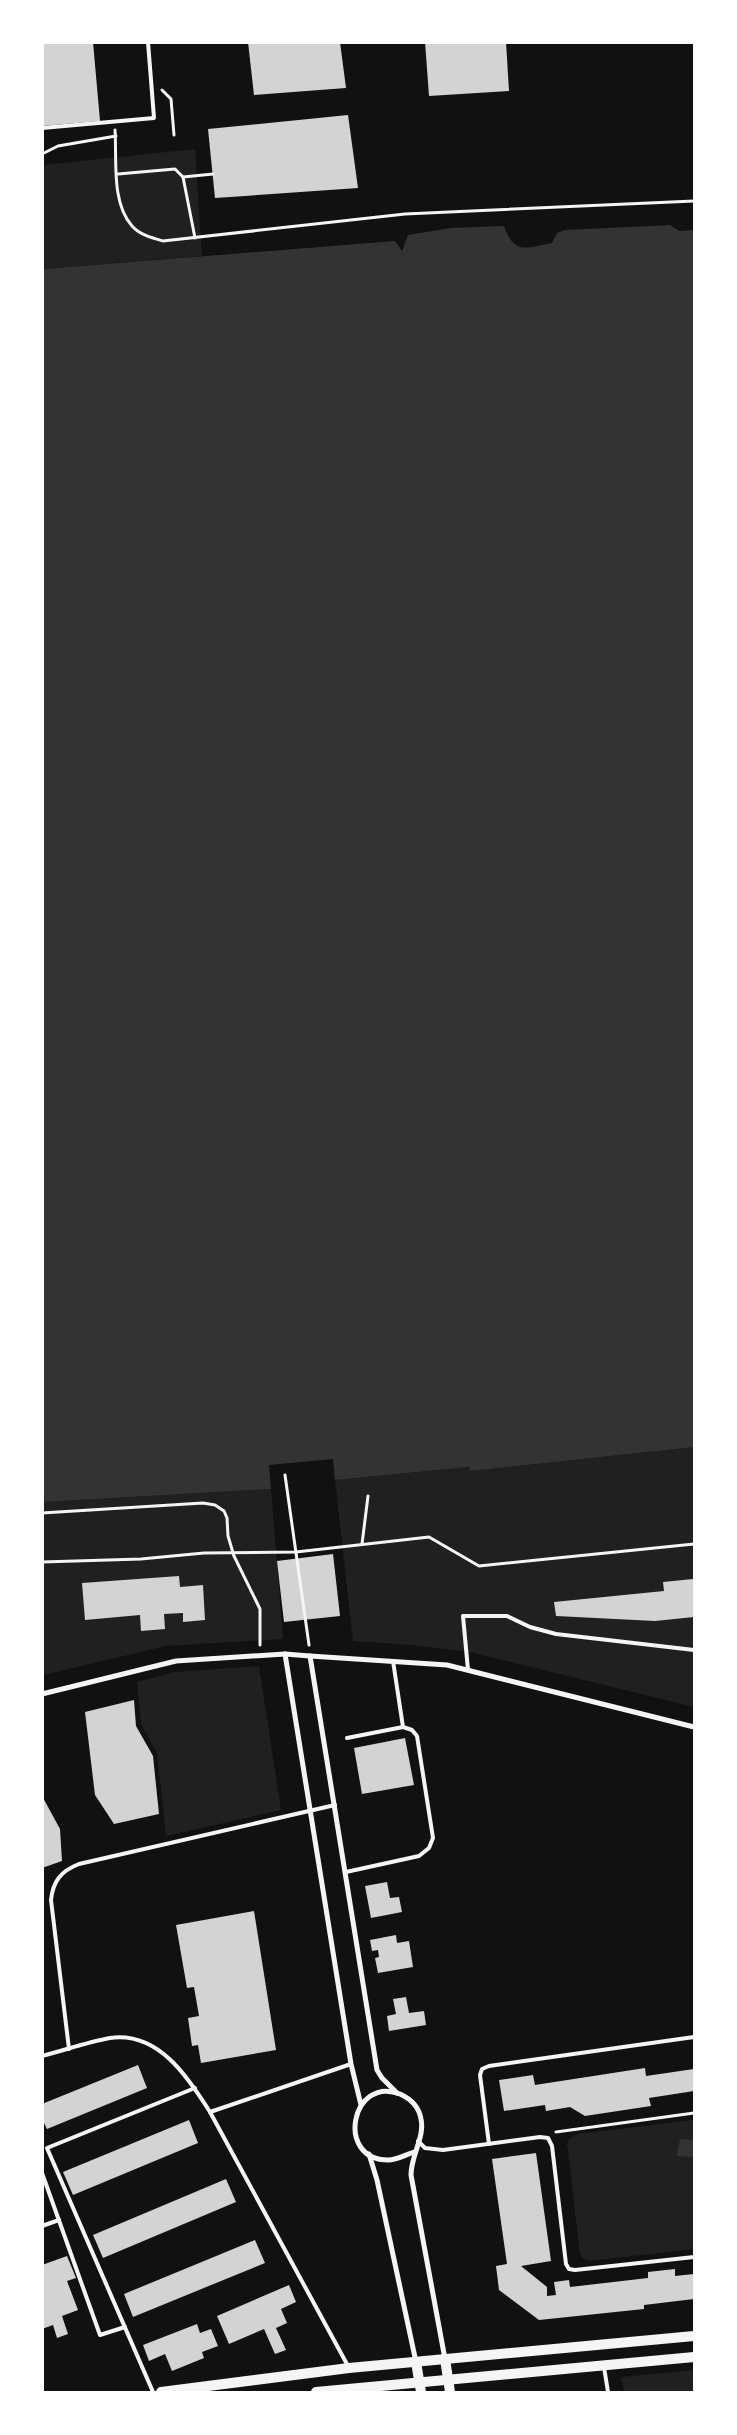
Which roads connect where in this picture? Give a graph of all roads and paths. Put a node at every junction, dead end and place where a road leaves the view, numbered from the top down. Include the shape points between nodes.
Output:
1 (148, 42) edge
2 (151, 79) junction
3 (115, 122) junction
4 (42, 128) edge
5 (174, 135) dead end
6 (116, 136) junction
7 (42, 154) edge
8 (118, 174) junction
9 (212, 174) dead end
10 (183, 178) junction
11 (694, 201) edge
12 (195, 238) junction
13 (285, 1475) dead end
14 (368, 1496) dead end
15 (42, 1513) edge
16 (362, 1544) junction
17 (694, 1544) edge
18 (296, 1552) junction
19 (42, 1562) edge
20 (694, 1650) edge
21 (285, 1654) junction
22 (260, 1656) junction
23 (310, 1656) junction
24 (394, 1661) junction
25 (468, 1670) junction
26 (42, 1694) edge
27 (403, 1727) junction
28 (694, 1727) edge
29 (347, 1738) dead end
30 (335, 1805) junction
31 (311, 1812) junction
32 (346, 1872) junction
33 (694, 2037) edge
34 (69, 2049) junction
35 (42, 2056) edge
36 (351, 2064) junction
37 (195, 2088) junction
38 (397, 2093) junction
39 (361, 2105) junction
40 (210, 2112) junction
41 (694, 2113) edge
42 (540, 2137) junction
43 (418, 2141) junction
44 (489, 2144) junction
45 (414, 2152) junction
46 (369, 2154) junction
47 (42, 2174) edge
48 (59, 2220) junction
49 (42, 2226) edge
50 (694, 2258) edge
51 (125, 2327) junction
52 (694, 2336) edge
53 (694, 2357) edge
54 (445, 2359) junction
55 (416, 2362) junction
56 (603, 2365) junction
57 (349, 2368) junction
58 (448, 2380) junction
59 (421, 2387) edge
60 (153, 2392) edge
61 (161, 2392) edge
62 (316, 2392) edge
63 (450, 2392) edge
64 (608, 2392) edge

1 - 2 lane
2 - 3 lane via 154,118
2 - 5 path via 171,99
3 - 4 lane
3 - 6 path
6 - 7 path via 58,146
6 - 8 path
8 - 10 path via 175,169
8 - 12 path via 119,197 132,227 147,237 163,241
9 - 10 path
10 - 12 path
11 - 12 path via 405,214
13 - 18 path
14 - 16 path
15 - 22 path via 216,1505 227,1518 234,1556 260,1609
16 - 17 path via 429,1537 479,1566
16 - 18 path
18 - 19 path via 204,1553
18 - 23 path
20 - 25 lane via 556,1634 507,1616 463,1616
21 - 22 street
21 - 23 street
21 - 31 street
22 - 26 street via 176,1661
23 - 24 street
23 - 30 street
24 - 25 street
24 - 27 lane
25 - 28 street
27 - 29 lane
27 - 32 lane via 417,1736 433,1838 429,1848 419,1856
30 - 31 lane
30 - 32 street
31 - 34 lane via 79,1864 58,1877 52,1888 51,1900
31 - 36 street
32 - 38 street via 377,2070
33 - 44 lane via 482,2069 480,2075
34 - 35 lane
34 - 37 lane via 112,2038 138,2039 162,2050
36 - 39 street
36 - 40 lane
37 - 40 lane
37 - 51 lane via 47,2148
38 - 39 street via 377,2094
38 - 43 street via 406,2097 419,2112 422,2132
39 - 46 street via 354,2126 356,2137
40 - 57 lane
41 - 42 path via 567,2130
42 - 44 lane
42 - 50 lane via 548,2138 552,2146 569,2269
43 - 44 lane via 433,2150
43 - 45 street
45 - 46 street via 387,2160
45 - 54 street via 411,2174
46 - 55 street
47 - 48 lane
48 - 49 lane
48 - 51 lane via 100,2335
51 - 60 lane
52 - 54 main road
53 - 56 main road
54 - 55 main road
54 - 58 main road
55 - 57 main road
55 - 59 main road
56 - 58 main road
56 - 64 lane
57 - 61 main road
58 - 59 main road
58 - 63 main road
59 - 62 main road

